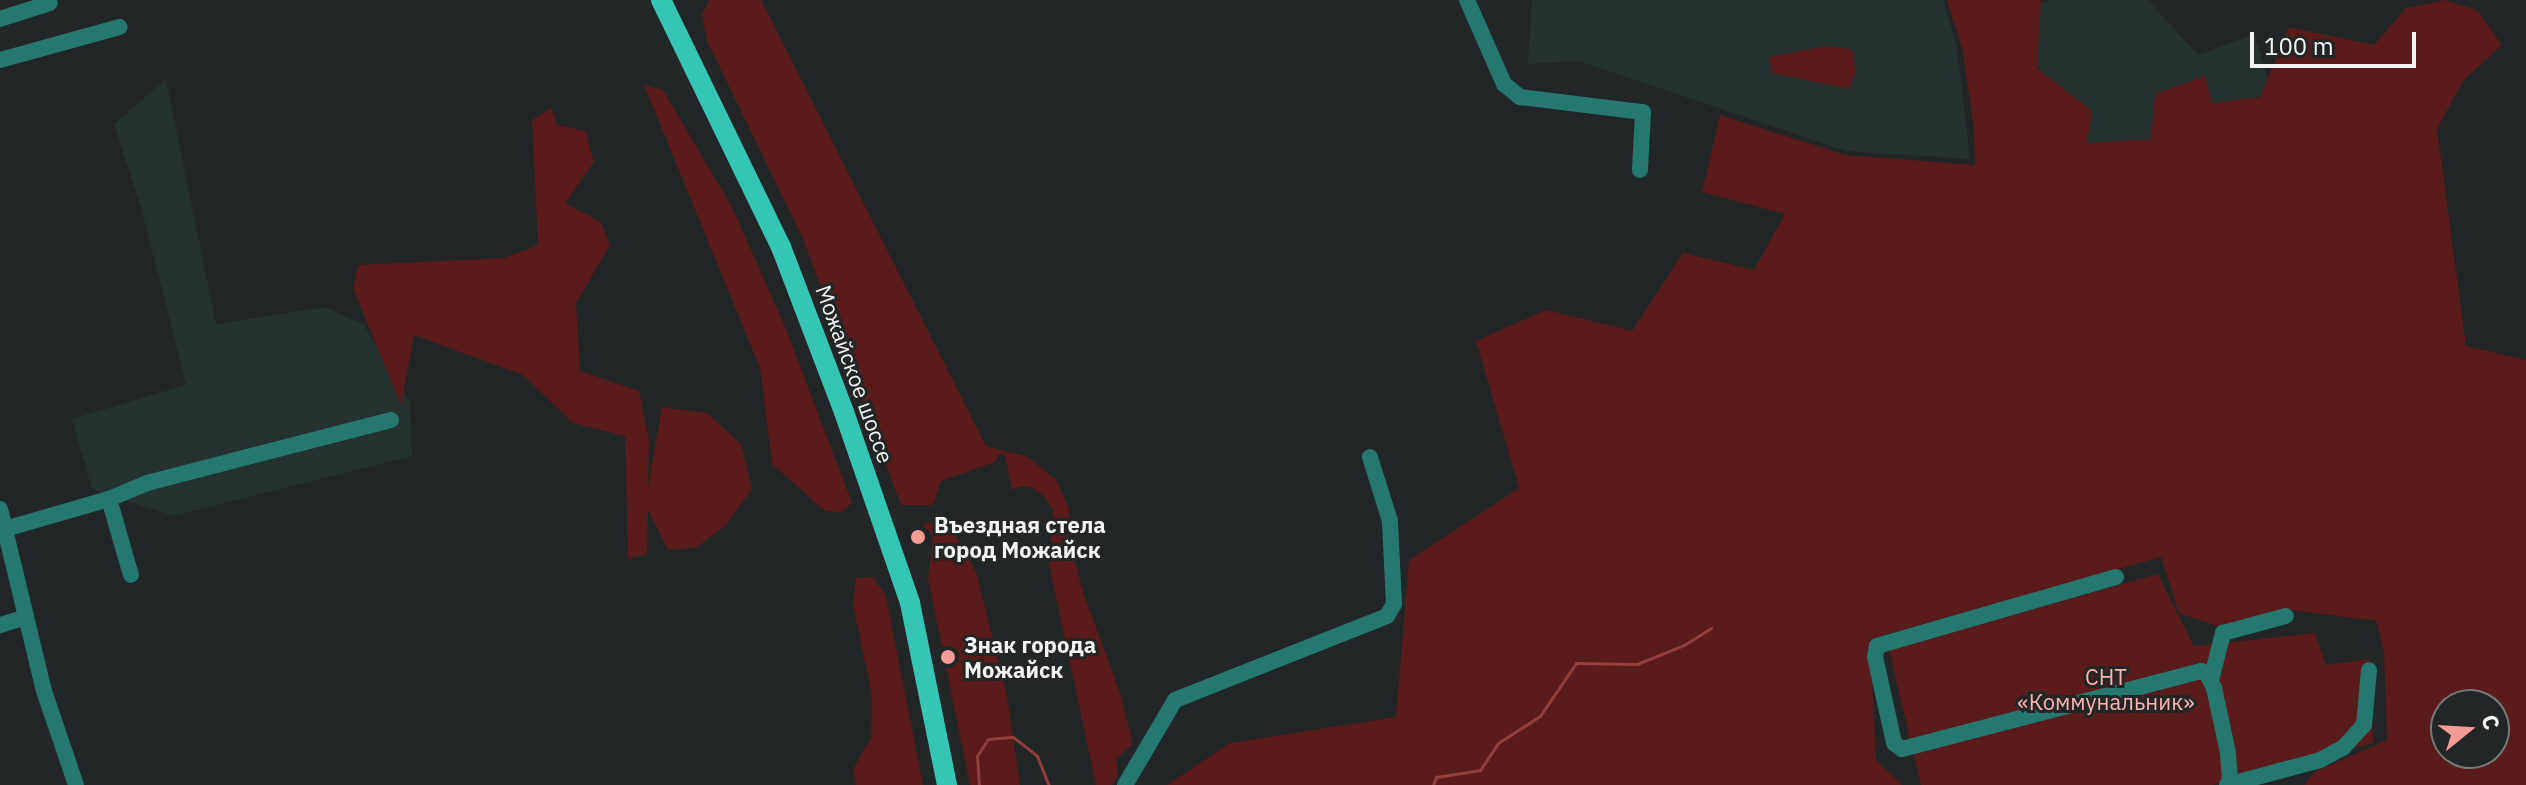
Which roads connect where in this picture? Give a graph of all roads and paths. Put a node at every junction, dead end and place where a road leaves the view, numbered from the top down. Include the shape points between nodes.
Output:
1 (661, 0) edge
2 (1467, 0) edge
3 (50, 3) dead end
4 (0, 19) edge
5 (120, 27) dead end
6 (1, 57) edge
7 (1640, 170) dead end
8 (391, 420) dead end
9 (1370, 457) dead end
10 (109, 499) junction
11 (0, 509) edge
12 (5, 529) junction
13 (131, 575) dead end
14 (2116, 577) dead end
15 (2286, 616) dead end
16 (26, 617) junction
17 (0, 625) edge
18 (2369, 670) dead end
19 (2211, 680) junction
20 (76, 785) edge
21 (947, 785) edge
22 (1125, 785) edge
23 (2229, 785) edge

1 - 21 main road, Можайское шоссе via 781,247 844,412 910,603
2 - 7 street via 1504,84 1520,97 1643,112
3 - 4 street
5 - 6 street
8 - 10 street via 147,483
9 - 22 street via 1390,521 1394,604 1387,616 1175,700
10 - 12 street
10 - 13 street
11 - 12 street
12 - 16 street
14 - 19 street via 1877,646 1875,657 1897,747 2194,672
15 - 19 street via 2223,633
16 - 17 street
16 - 20 street
18 - 23 street via 2364,725 2343,748 2320,760
19 - 23 street via 2228,753

